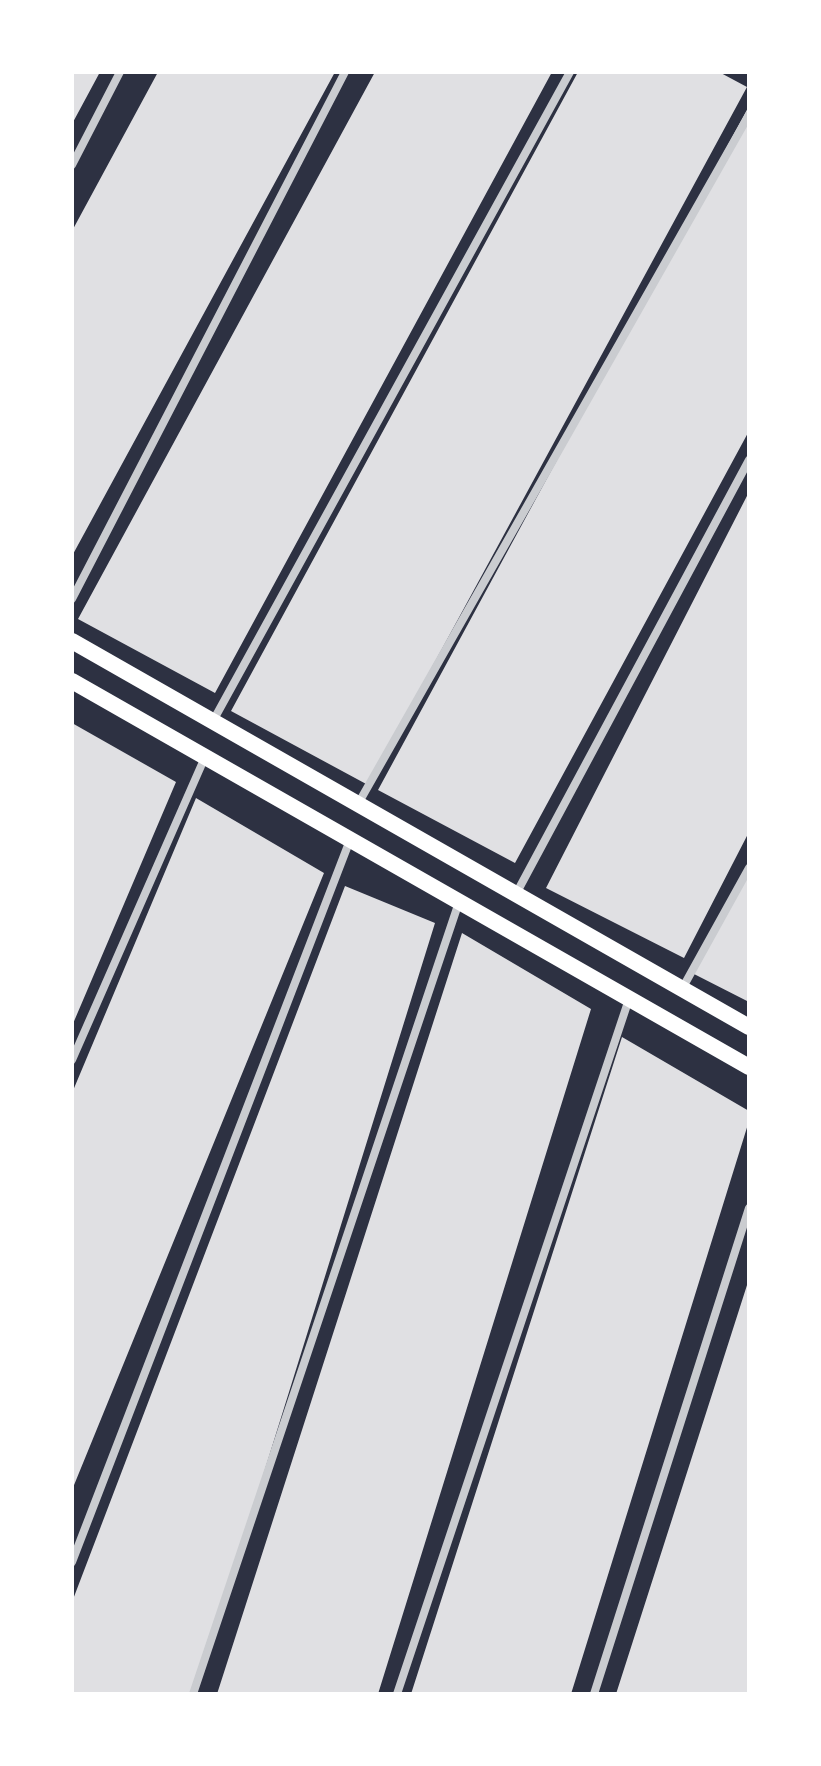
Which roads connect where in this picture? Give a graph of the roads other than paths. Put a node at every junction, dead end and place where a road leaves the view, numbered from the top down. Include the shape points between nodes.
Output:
1 (120, 72) edge
2 (345, 72) edge
3 (570, 72) edge
4 (749, 115) edge
5 (72, 165) edge
6 (749, 460) edge
7 (72, 599) edge
8 (72, 641) edge
9 (72, 681) edge
10 (213, 721) junction
11 (205, 757) junction
12 (358, 804) junction
13 (350, 839) junction
14 (749, 868) edge
15 (516, 894) junction
16 (459, 901) junction
17 (682, 989) junction
18 (629, 999) junction
19 (749, 1027) edge
20 (72, 1060) edge
21 (749, 1067) edge
22 (749, 1208) edge
23 (72, 1562) edge
24 (193, 1694) edge
25 (397, 1694) edge
26 (594, 1694) edge

1 - 5 street
2 - 7 street
3 - 10 street
4 - 12 street
6 - 15 street
8 - 10 main road
9 - 11 main road
10 - 12 main road
11 - 13 main road
11 - 20 street
12 - 15 main road
13 - 16 main road
13 - 23 street
14 - 17 street
15 - 17 main road
16 - 18 main road
16 - 24 street
17 - 19 main road
18 - 21 main road
18 - 25 street
22 - 26 street

